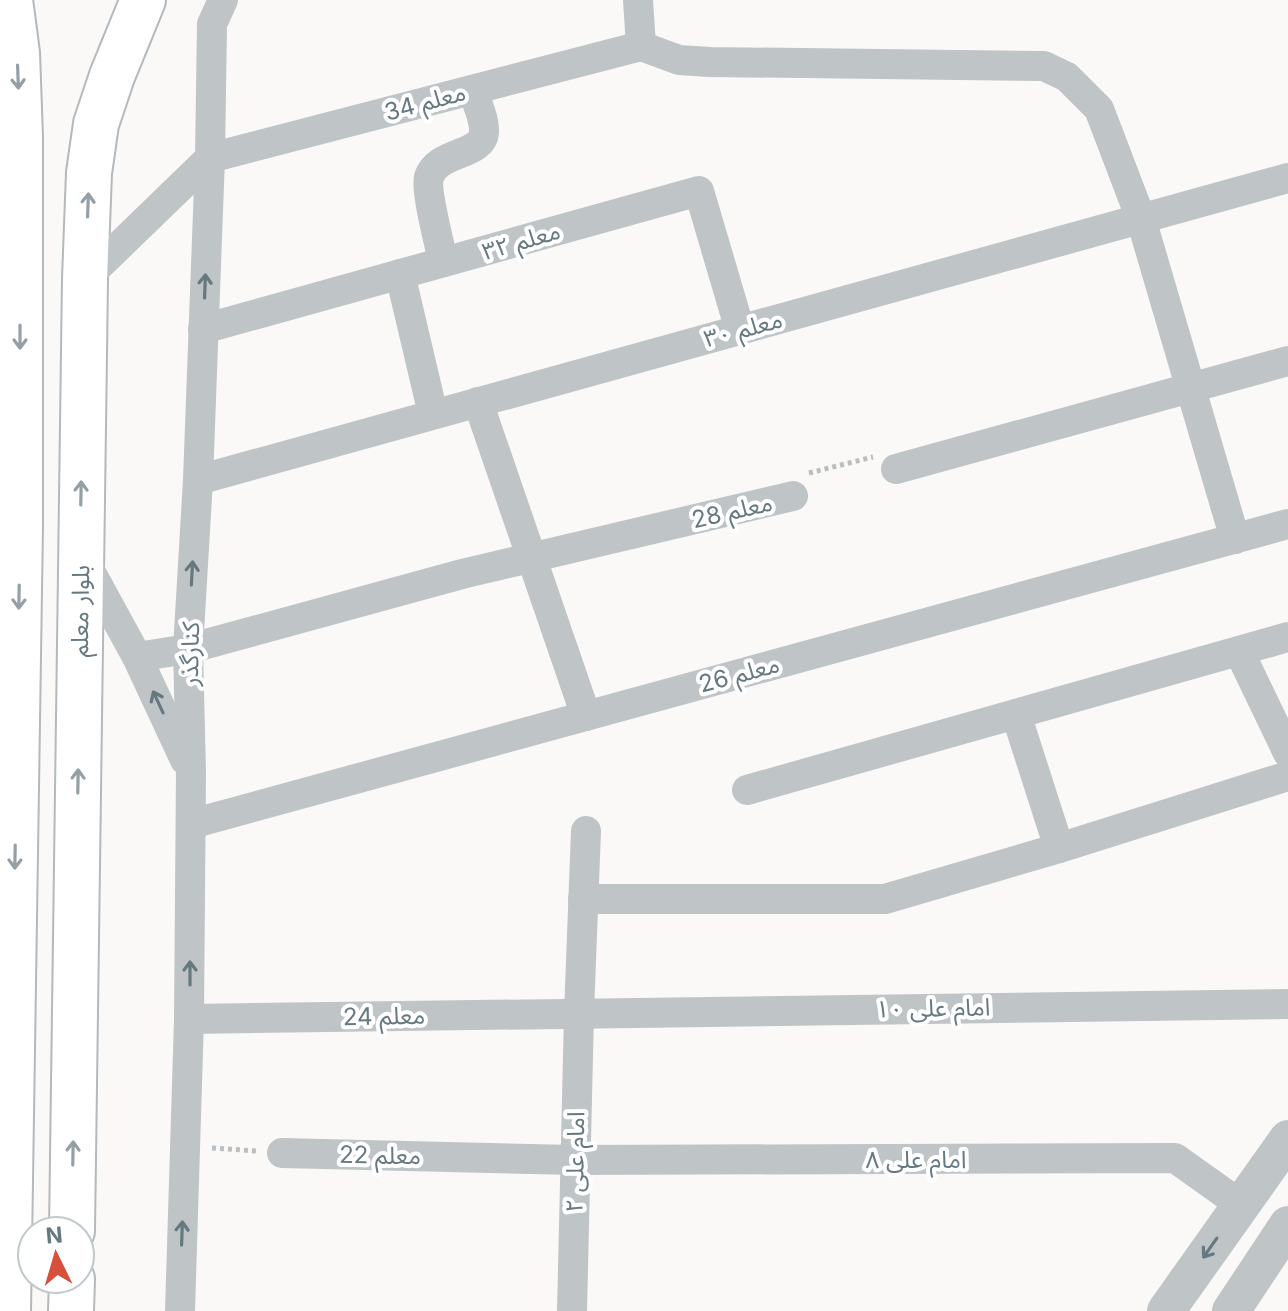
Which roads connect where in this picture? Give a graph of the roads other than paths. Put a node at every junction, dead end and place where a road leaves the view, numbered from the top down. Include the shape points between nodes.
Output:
1 (223, 0) edge
2 (638, 0) edge
3 (12, 2) edge
4 (137, 6) edge
5 (641, 46) junction
6 (473, 90) junction
7 (210, 158) junction
8 (1288, 178) edge
9 (1141, 219) junction
10 (443, 262) junction
11 (400, 274) junction
12 (85, 279) junction
13 (203, 329) junction
14 (740, 330) junction
15 (1288, 361) edge
16 (1191, 387) junction
17 (478, 402) junction
18 (433, 414) junction
19 (896, 469) road end
20 (198, 480) junction
21 (793, 496) road end
22 (1288, 524) edge
23 (10, 535) edge
24 (1235, 539) junction
25 (80, 553) junction
26 (532, 558) junction
27 (1288, 637) edge
28 (188, 649) junction
29 (1239, 651) junction
30 (137, 657) junction
31 (1016, 714) junction
32 (586, 716) junction
33 (1288, 753) edge
34 (191, 772) junction
35 (1288, 776) edge
36 (747, 790) dead end
37 (191, 824) junction
38 (586, 831) dead end
39 (1059, 848) junction
40 (583, 899) junction
41 (1288, 1004) edge
42 (579, 1013) junction
43 (189, 1019) junction
44 (1288, 1139) edge
45 (282, 1153) road end
46 (575, 1160) junction
47 (1241, 1205) junction
48 (72, 1215) edge
49 (1288, 1227) edge
50 (8, 1311) edge
51 (180, 1311) edge
52 (572, 1311) edge
53 (1166, 1311) edge
54 (1231, 1311) edge

1 - 7 street, کنارگذر via 212,24
2 - 5 street
3 -> 23 main road via 20,137
12 -> 4 main road, بلوار معلم via 96,124
5 - 6 street, معلم 34
5 - 9 street via 679,60 710,62 1044,66 1067,77 1099,109
6 - 7 street, معلم 34
6 - 10 street via 484,136 472,148 436,165 428,178
7 - 12 street
13 -> 7 street, کنارگذر
8 - 9 street, معلم ۳۰
9 - 14 street, معلم ۳۰
9 - 16 street
10 - 11 street, معلم ۳۲
10 - 14 street, معلم ۳۲ via 699,191
11 - 13 street, معلم ۳۲
11 - 18 street
25 -> 12 main road, بلوار معلم
13 - 20 street, کنارگذر
14 - 17 street, معلم ۳۰
15 - 16 street
16 - 19 street
16 - 24 street
17 - 18 street, معلم ۳۰
17 - 26 street
18 - 20 street, معلم ۳۰
28 -> 20 street, کنارگذر
21 - 26 street, معلم 28
22 - 24 street, معلم 26
23 -> 50 main road
24 - 32 street, معلم 26
25 - 30 street
48 -> 25 main road, بلوار معلم
26 - 28 street, معلم 28
26 - 32 street
27 - 29 street
28 - 30 street, معلم 28
28 - 34 street, کنارگذر
29 - 31 street
29 - 33 street
34 -> 30 street
31 - 36 street
31 - 39 street
32 - 37 street, معلم 26
34 - 37 street, کنارگذر
35 - 39 street
43 -> 37 street, کنارگذر
38 - 40 street, امام علی ۲
39 - 40 street via 885,899
40 - 42 street, امام علی ۲
41 - 42 street, امام علی ۱۰
42 - 43 street, معلم 24
42 - 46 street, امام علی ۲
51 -> 43 street, کنارگذر
44 - 47 street
45 - 46 street, معلم 22
46 - 47 street, امام علی ۸ via 1175,1158
46 - 52 street, امام علی ۲
47 -> 53 street
49 - 54 street

